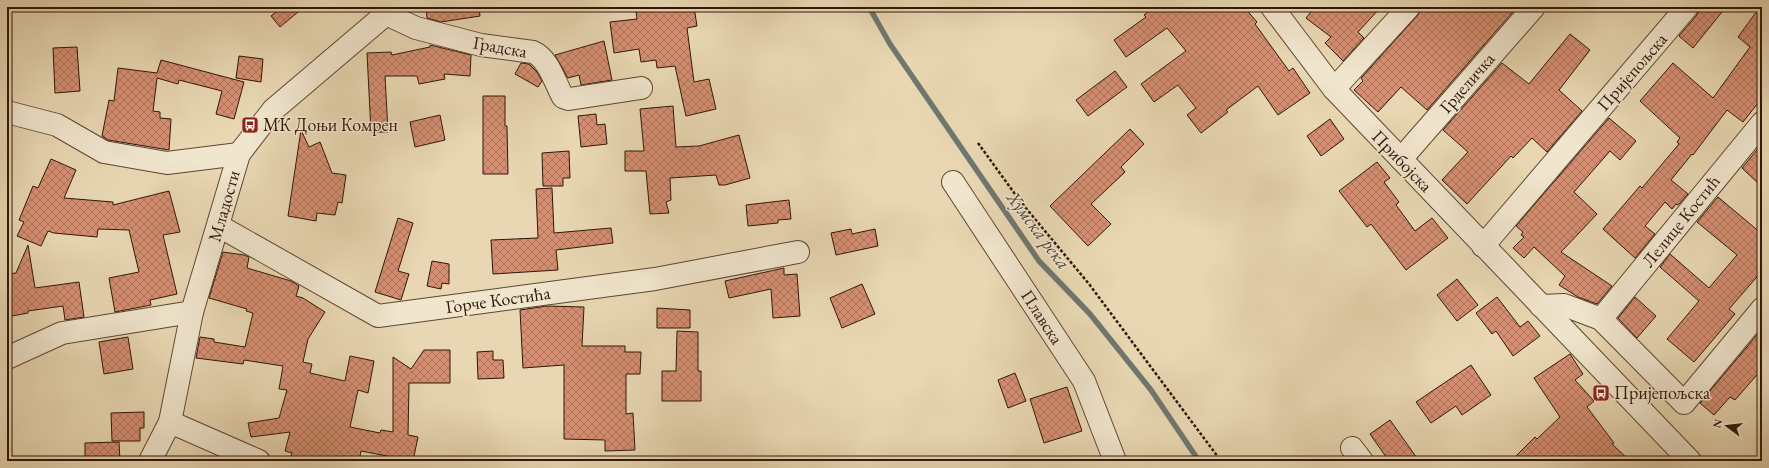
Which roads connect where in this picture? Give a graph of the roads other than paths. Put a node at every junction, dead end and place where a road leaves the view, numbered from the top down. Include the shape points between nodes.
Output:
1 (1409, 7) edge
2 (1534, 7) edge
3 (1687, 7) edge
4 (1276, 8) edge
5 (388, 11) edge
6 (641, 88) dead end
7 (1334, 89) junction
8 (7, 112) edge
9 (1762, 122) edge
10 (239, 154) junction
11 (1400, 159) junction
12 (952, 182) dead end
13 (218, 226) junction
14 (1483, 246) junction
15 (798, 252) dead end
16 (1541, 306) junction
17 (1762, 309) edge
18 (192, 312) junction
19 (1601, 319) junction
20 (7, 358) edge
21 (170, 422) junction
22 (150, 461) edge
23 (259, 461) edge
24 (1115, 461) edge
25 (1690, 461) edge

1 - 7 street
2 - 11 street, Грделичка
3 - 14 street, Пријепољска
4 - 7 street, Прибојска
5 - 6 street, Градска via 416,28 481,44 533,52 545,63 563,97 569,99
5 - 10 street, Младости via 273,110
7 - 11 street, Прибојска
8 - 10 street via 58,125 104,152 167,163
9 - 19 street, Лелице Костић
10 - 13 street, Младости
11 - 14 street, Прибојска
12 - 24 street, Плавска via 1084,381
13 - 15 street, Горче Костића via 378,316 655,279
13 - 18 street, Младости
14 - 16 street, Прибојска
16 - 19 street via 1564,305
16 - 25 street, Прибојска
17 - 19 street via 1684,402
18 - 20 street via 62,332
18 - 21 street, Младости
21 - 22 street, Младости
21 - 23 street

